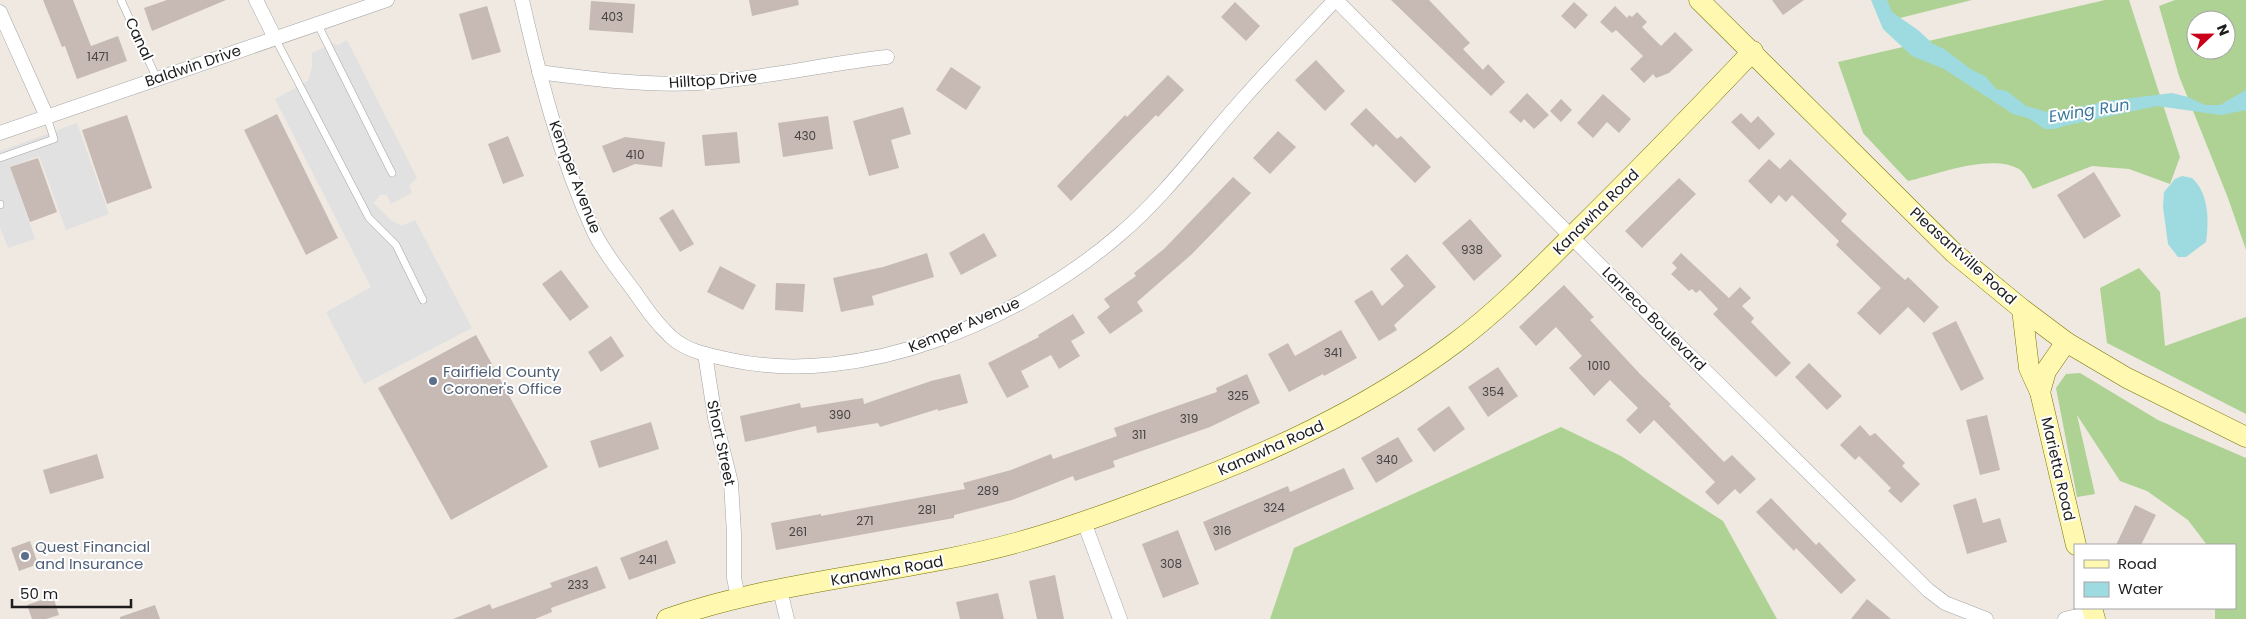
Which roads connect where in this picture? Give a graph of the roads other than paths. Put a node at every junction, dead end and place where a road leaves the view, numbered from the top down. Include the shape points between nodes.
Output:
1 (121, 0) edge
2 (256, 0) edge
3 (387, 0) edge
4 (522, 0) edge
5 (1336, 0) edge
6 (1700, 0) edge
7 (0, 12) edge
8 (318, 25) junction
9 (274, 38) junction
10 (1753, 51) junction
11 (887, 57) dead end
12 (539, 72) junction
13 (157, 78) junction
14 (47, 117) junction
15 (0, 133) edge
16 (0, 158) edge
17 (392, 173) dead end
18 (1571, 237) junction
19 (423, 300) dead end
20 (2022, 309) junction
21 (2066, 342) junction
22 (704, 354) junction
23 (2040, 392) junction
24 (2246, 436) edge
25 (1084, 522) junction
26 (2076, 544) edge
27 (780, 590) junction
28 (738, 597) junction
29 (2094, 613) edge
30 (667, 619) edge
31 (787, 619) edge
32 (1120, 619) edge
33 (1986, 619) edge
34 (2065, 619) edge

1 - 13 lane, Canal
2 - 9 street
3 - 8 street, Baldwin Drive
4 - 12 street, Kemper Avenue
5 - 18 street, Lanreco Boulevard
5 - 22 street, Kemper Avenue via 1242,100 1151,206 1099,251 1020,302 937,340 859,362 784,367
6 - 10 street, Pleasantville Road
7 - 14 street
8 - 9 street, Baldwin Drive
8 - 17 lane
9 - 13 street, Baldwin Drive
9 - 19 lane via 370,218 396,245
10 - 18 street, Kanawha Road
10 - 20 street, Pleasantville Road via 1954,253
11 - 12 street, Hilltop Drive via 696,83 606,81
12 - 22 street, Kemper Avenue via 569,168 595,233 656,322 673,339
13 - 14 street, Baldwin Drive
14 - 15 street, Baldwin Drive
14 - 16 lane via 54,139
18 - 25 street, Kanawha Road via 1504,302 1456,342 1365,403 1243,462
18 - 33 street, Lanreco Boulevard via 1928,590 1945,603
20 - 21 street, Pleasantville Road
20 - 23 street, Marietta Road via 2029,368
21 - 23 street via 2046,371
21 - 24 street, Pleasantville Road via 2126,378
22 - 28 street, Short Street via 731,483 734,578
23 - 26 street, Marietta Road
25 - 27 street, Kanawha Road via 951,560
25 - 32 street
27 - 28 street, Kanawha Road
27 - 31 street
28 - 30 street, Kanawha Road
29 - 34 street

